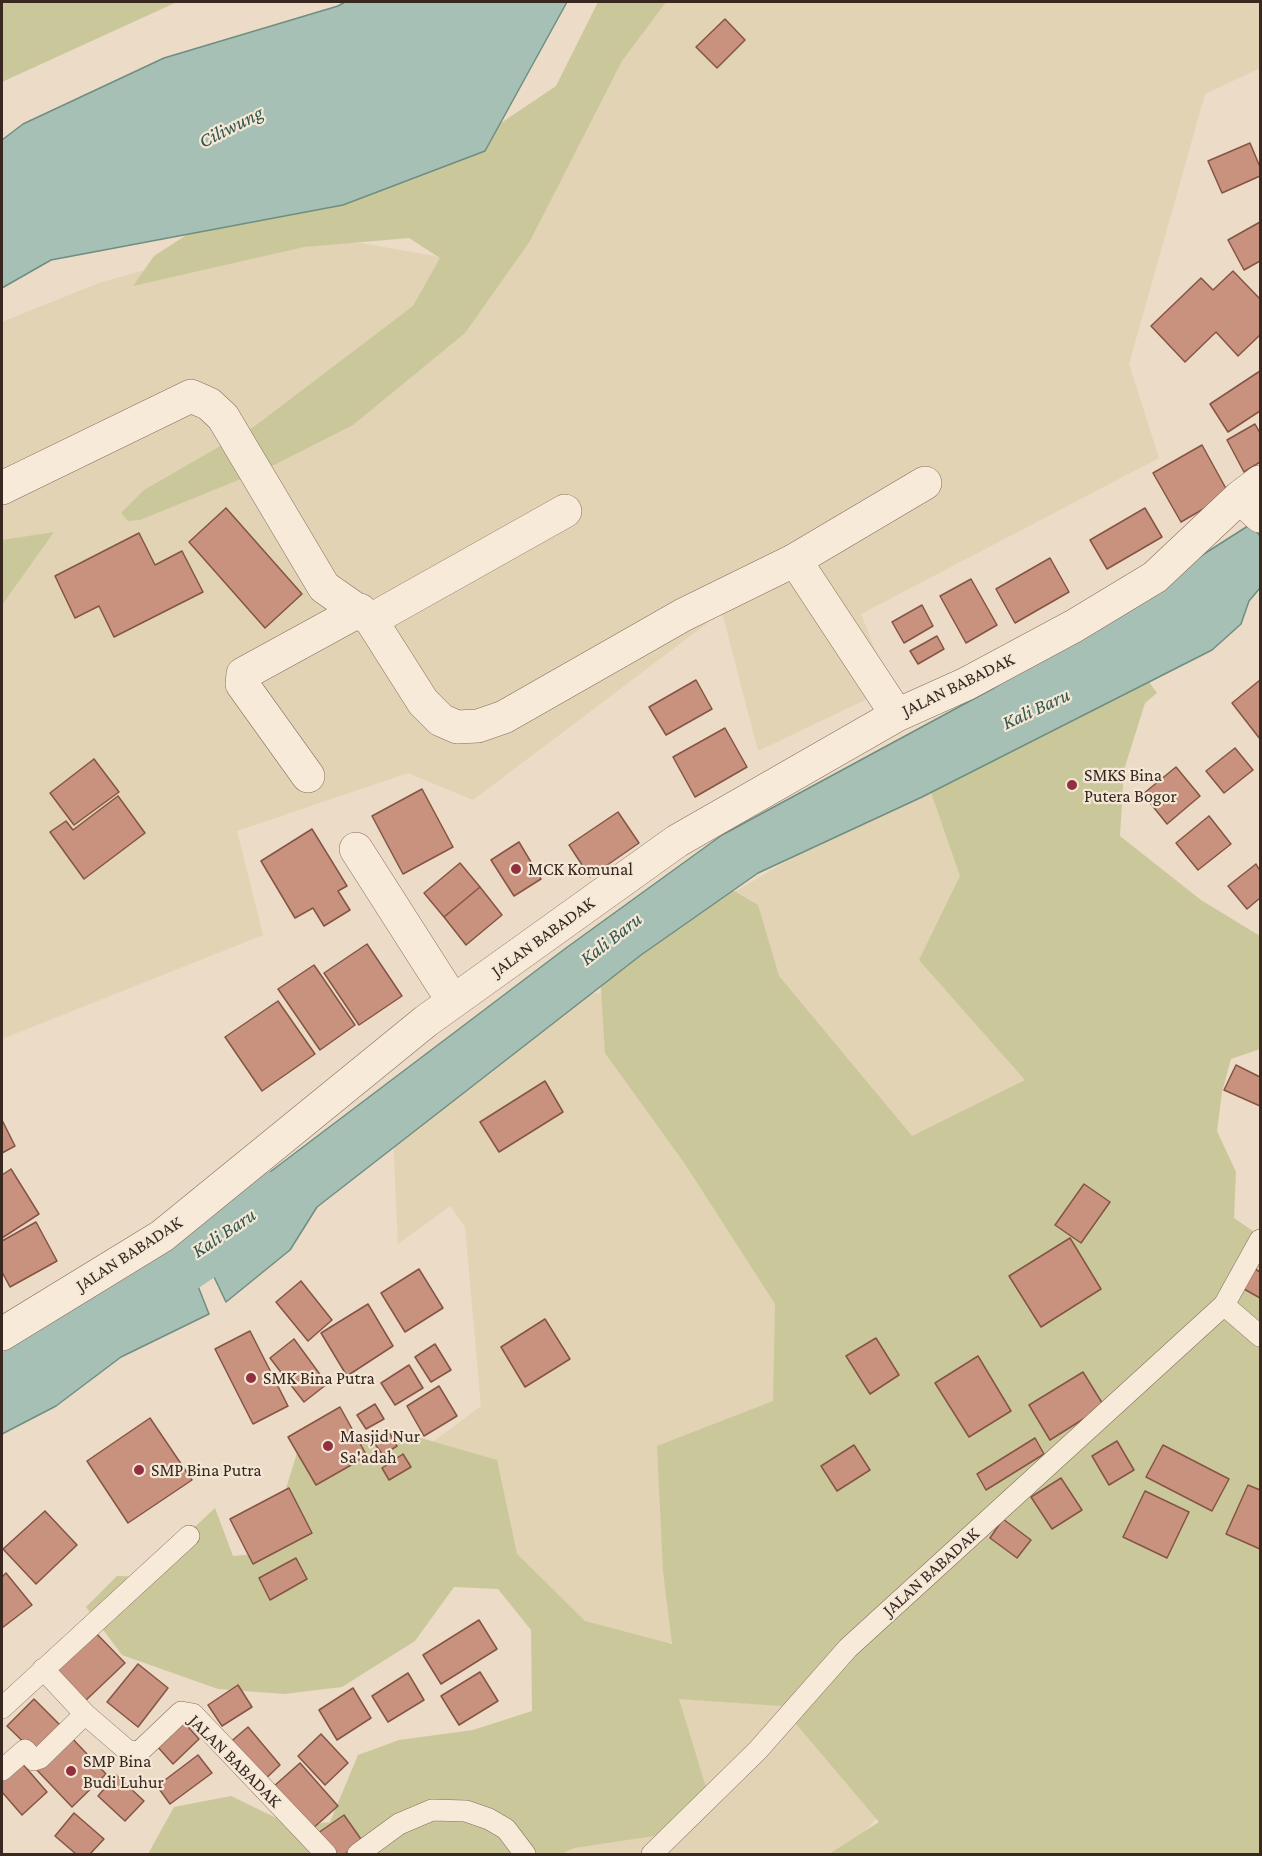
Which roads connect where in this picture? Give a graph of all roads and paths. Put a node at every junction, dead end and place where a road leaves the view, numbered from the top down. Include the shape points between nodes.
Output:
1 (925, 483) dead end
2 (2, 489) edge
3 (1254, 498) edge
4 (565, 511) dead end
5 (795, 560) junction
6 (366, 615) junction
7 (897, 715) junction
8 (308, 776) dead end
9 (356, 849) dead end
10 (453, 1001) junction
11 (1260, 1240) edge
12 (1224, 1305) junction
13 (2, 1334) edge
14 (1260, 1336) edge
15 (189, 1536) dead end
16 (43, 1669) junction
17 (2, 1708) edge
18 (85, 1714) junction
19 (2, 1770) edge
20 (326, 1854) edge
21 (358, 1854) edge
22 (525, 1854) edge
23 (652, 1854) edge

1 - 5 street
2 - 6 street via 191,396 209,404 223,417 324,587
3 - 7 street, JALAN BABADAK via 1155,577 966,684
4 - 6 street
5 - 6 street via 683,615 504,717 478,726 457,727 441,720 423,702
5 - 7 street
6 - 8 street via 243,674 242,684
7 - 10 street, JALAN BABADAK via 677,841
9 - 10 street
10 - 13 street, JALAN BABADAK via 162,1236
11 - 12 lane, JALAN BABADAK
12 - 14 lane
12 - 23 lane, JALAN BABADAK via 848,1648 758,1750
15 - 16 lane
16 - 17 lane
16 - 18 lane, JALAN BABADAK
18 - 19 lane via 40,1758 34,1760 25,1750
18 - 20 lane, JALAN BABADAK via 122,1748 134,1753 140,1752 181,1712 193,1714
21 - 22 lane via 399,1824 432,1810 466,1811 489,1819 506,1829

